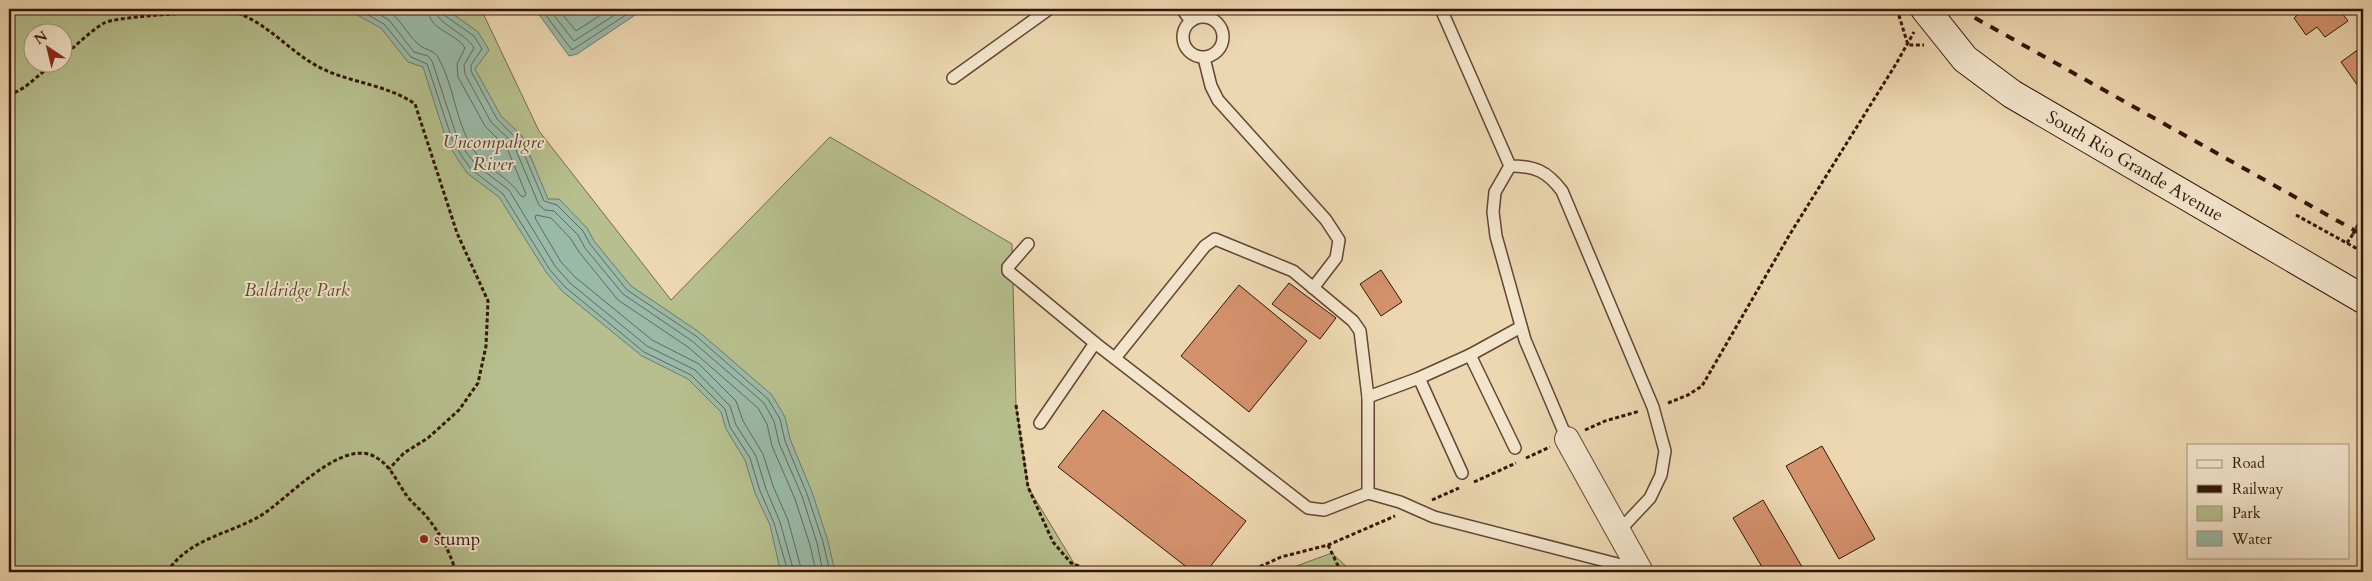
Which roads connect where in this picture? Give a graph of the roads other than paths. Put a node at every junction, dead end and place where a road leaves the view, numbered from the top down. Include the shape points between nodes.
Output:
1 (1049, 9) edge
2 (1182, 9) edge
3 (1441, 9) edge
4 (1944, 9) edge
5 (1920, 18) edge
6 (1191, 21) junction
7 (1949, 40) junction
8 (1204, 58) junction
9 (953, 78) dead end
10 (1510, 166) junction
11 (1028, 244) dead end
12 (1313, 288) junction
13 (2363, 299) edge
14 (1521, 327) junction
15 (1095, 343) junction
16 (1470, 355) junction
17 (1115, 358) junction
18 (1419, 378) junction
19 (1368, 397) junction
20 (1040, 423) dead end
21 (1567, 439) joint
22 (1515, 448) dead end
23 (1462, 473) dead end
24 (1368, 492) junction
25 (1618, 532) junction
26 (1639, 568) edge

1 - 9 lane
2 - 6 lane
3 - 10 lane
4 - 7 street
5 - 7 street, South Rio Grande Avenue
6 - 8 lane via 1183,31 1184,44 1191,54
6 - 8 lane via 1211,18 1221,28 1223,42 1220,48 1216,54
7 - 13 street, South Rio Grande Avenue via 1965,59 2012,94
8 - 12 lane via 1218,100 1326,220 1339,240 1336,258
10 - 14 lane via 1495,192 1493,212 1496,236
10 - 25 lane via 1538,169 1552,178 1562,192 1653,408 1665,451 1661,475 1650,498
11 - 15 lane via 1008,271
12 - 17 lane via 1293,271 1215,239 1205,246
12 - 19 lane via 1353,321 1360,331
14 - 16 lane
14 - 21 lane
15 - 17 lane
15 - 20 lane
16 - 18 lane
16 - 22 lane
17 - 24 lane via 1308,508 1324,510
18 - 19 lane
18 - 23 lane
19 - 24 lane
21 - 25 street
24 - 26 lane via 1434,517
25 - 26 street

